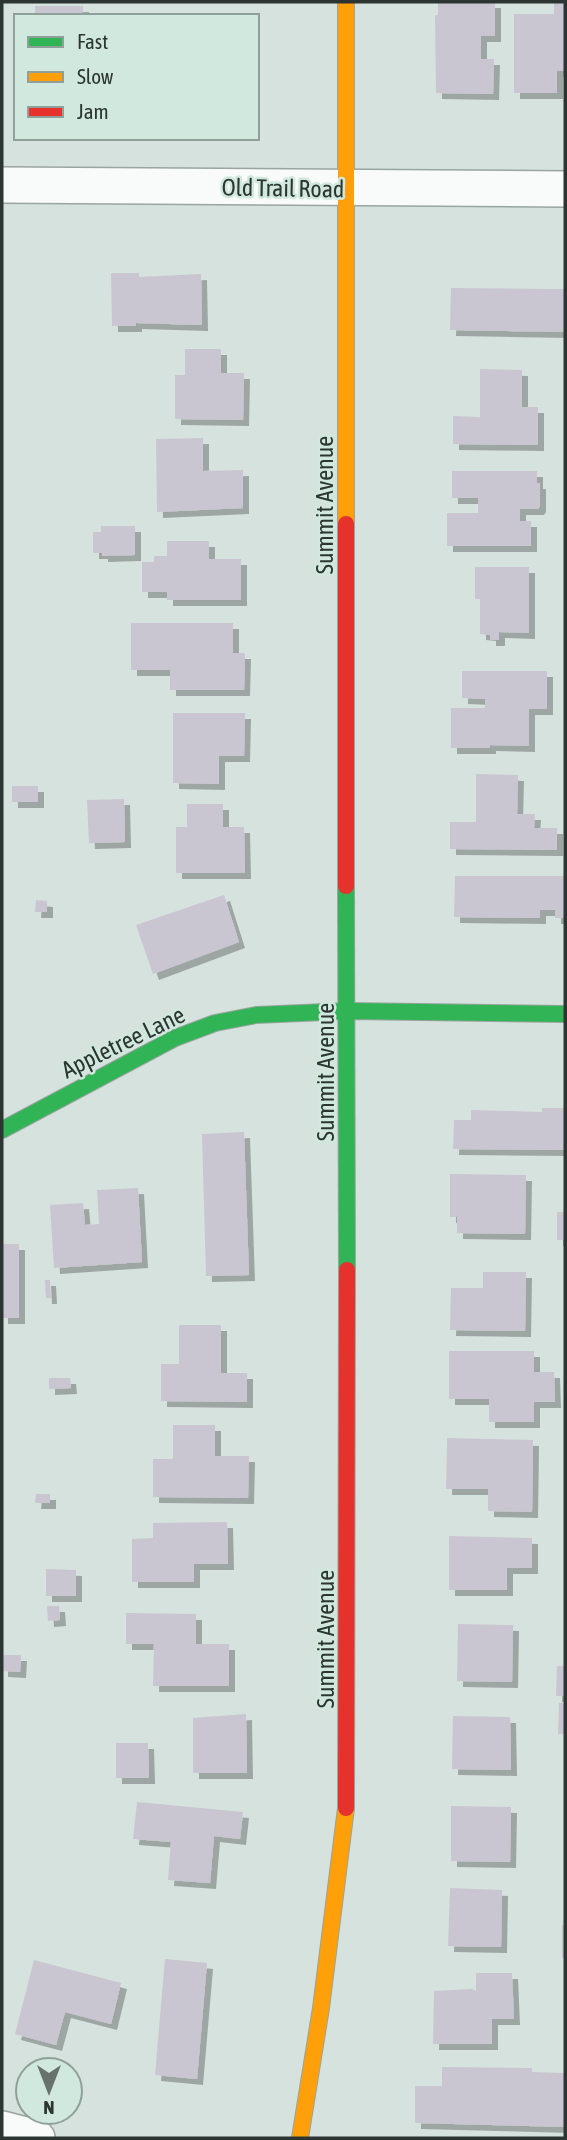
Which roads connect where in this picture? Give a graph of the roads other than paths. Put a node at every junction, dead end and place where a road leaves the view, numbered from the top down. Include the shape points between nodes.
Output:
1 (346, 2) edge
2 (2, 184) edge
3 (346, 189) junction
4 (565, 190) edge
5 (348, 1011) junction
6 (565, 1014) edge
7 (2, 1130) edge
8 (2, 2129) edge
9 (37, 2138) edge
10 (300, 2138) edge

1 - 3 street, Summit Avenue
2 - 3 street, Old Trail Road
3 - 4 street, Old Trail Road
3 - 5 street, Summit Avenue
5 - 6 street, Appletree Lane
5 - 7 street, Appletree Lane via 256,1015 215,1023 174,1038
5 - 10 street, Summit Avenue via 347,1799
8 - 9 street

